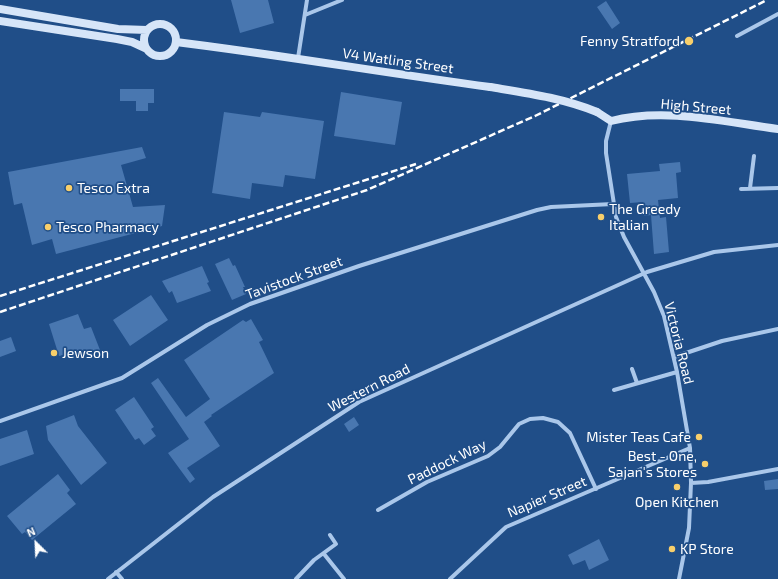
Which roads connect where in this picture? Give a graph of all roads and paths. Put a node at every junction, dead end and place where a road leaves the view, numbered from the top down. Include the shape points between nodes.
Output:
1 (307, 0) edge
2 (342, 0) edge
3 (0, 9) edge
4 (778, 14) edge
5 (305, 15) junction
6 (0, 22) edge
7 (147, 30) junction
8 (737, 36) dead end
9 (176, 42) junction
10 (145, 48) junction
11 (298, 58) junction
12 (611, 121) junction
13 (778, 129) edge
14 (754, 156) dead end
15 (750, 188) junction
16 (778, 188) edge
17 (741, 189) dead end
18 (613, 204) junction
19 (778, 245) edge
20 (644, 274) junction
21 (778, 330) edge
22 (674, 357) junction
23 (632, 369) dead end
24 (677, 372) junction
25 (637, 383) junction
26 (614, 390) dead end
27 (0, 420) edge
28 (690, 448) junction
29 (778, 469) edge
30 (691, 483) junction
31 (596, 489) junction
32 (378, 510) dead end
33 (330, 535) dead end
34 (324, 554) junction
35 (116, 572) junction
36 (108, 579) edge
37 (122, 579) edge
38 (296, 579) edge
39 (344, 579) edge
40 (450, 579) edge
41 (679, 579) edge

1 - 5 street
2 - 5 street
3 - 7 street via 118,29
4 - 8 street
5 - 11 street
6 - 10 street via 117,39
7 - 9 street via 156,24 166,25 174,32
7 - 10 street via 144,38
9 - 10 street via 172,51 163,56 152,55
9 - 11 street, V4 Watling Street
11 - 12 street, V4 Watling Street, bridge via 540,95 580,105
12 - 13 street, High Street via 629,117 673,115
12 - 18 street, Victoria Road via 606,153
14 - 15 street
15 - 16 street
15 - 17 street
18 - 20 street, Victoria Road via 621,231
18 - 27 street, Tavistock Street via 537,210 250,304 207,325 122,378
19 - 20 street, Western Road via 714,252
20 - 22 street, Victoria Road via 664,316
20 - 35 street, Western Road via 359,402 213,497
21 - 22 street via 722,341
22 - 24 street, Victoria Road
23 - 25 street
24 - 25 street
24 - 28 street, Victoria Road
25 - 26 street
28 - 30 street, Victoria Road
28 - 31 street, Napier Street
29 - 30 street
30 - 41 street, Victoria Road via 689,528
31 - 32 street, Paddock Way via 570,433 558,422 543,418 530,419 519,424 500,447 488,456 427,482
31 - 40 street, Napier Street via 506,527
33 - 34 street via 336,544
34 - 38 street via 314,560
34 - 39 street
35 - 36 street, Western Road
35 - 37 street

